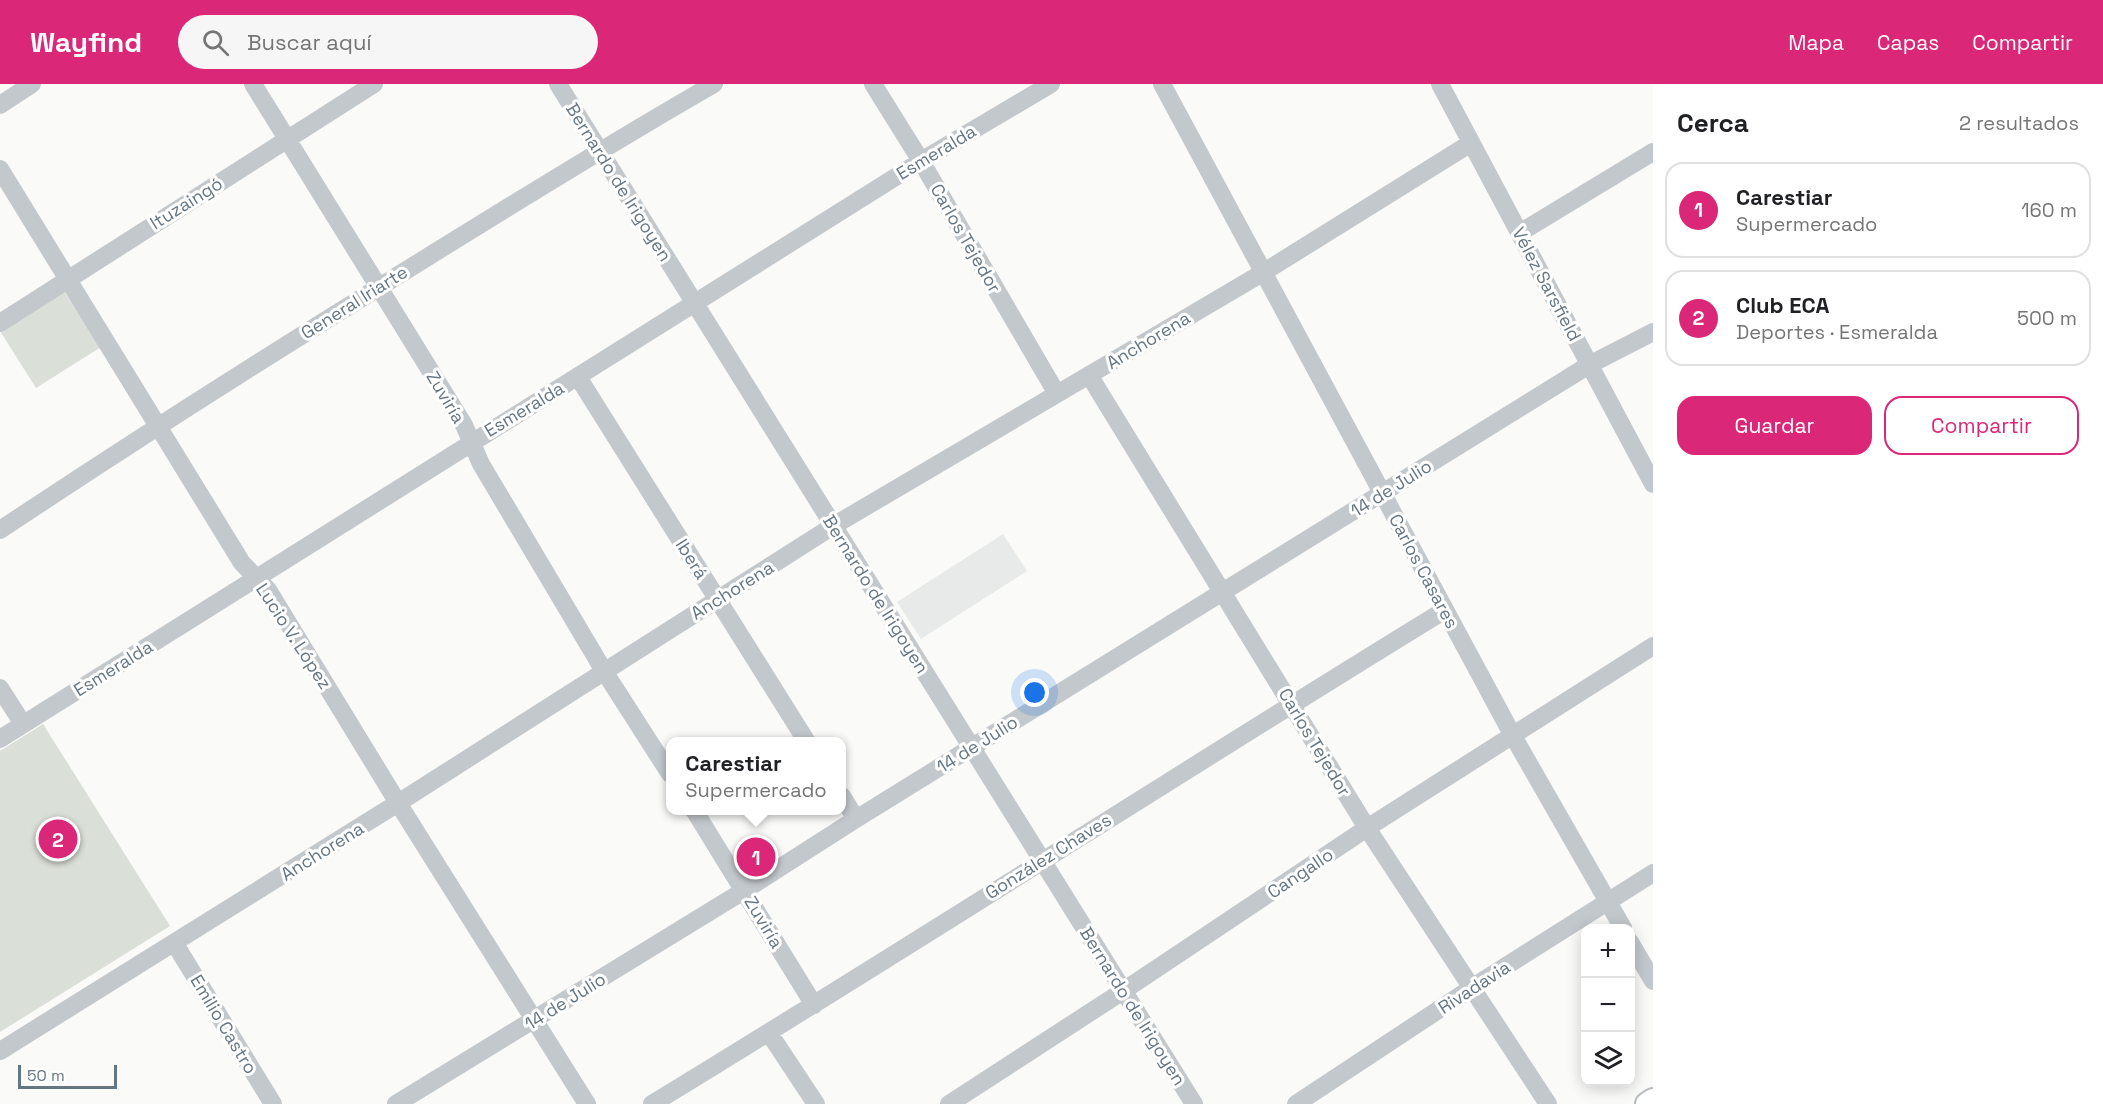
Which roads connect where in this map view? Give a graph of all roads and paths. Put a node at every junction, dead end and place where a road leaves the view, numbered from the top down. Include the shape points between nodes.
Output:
1 (32, 84) edge
2 (253, 84) edge
3 (374, 84) edge
4 (558, 84) edge
5 (714, 84) edge
6 (873, 84) edge
7 (1051, 84) edge
8 (1162, 84) edge
9 (1440, 84) edge
10 (0, 105) edge
11 (288, 139) junction
12 (1471, 143) junction
13 (599, 150) junction
14 (1653, 152) edge
15 (921, 161) junction
16 (0, 169) edge
17 (1521, 232) junction
18 (1264, 272) junction
19 (67, 279) junction
20 (379, 287) junction
21 (694, 302) junction
22 (0, 323) edge
23 (1653, 332) edge
24 (1589, 365) junction
25 (1089, 375) junction
26 (578, 376) junction
27 (1057, 394) junction
28 (158, 425) junction
29 (471, 442) junction
30 (1653, 484) edge
31 (1382, 494) junction
32 (833, 526) junction
33 (0, 530) edge
34 (256, 578) junction
35 (1222, 594) junction
36 (717, 600) junction
37 (1445, 610) junction
38 (1653, 646) edge
39 (604, 671) junction
40 (0, 688) edge
41 (1292, 704) junction
42 (23, 724) junction
43 (1513, 736) junction
44 (804, 737) edge
45 (0, 739) edge
46 (973, 747) junction
47 (666, 768) edge
48 (398, 803) junction
49 (846, 803) edge
50 (697, 815) edge
51 (856, 819) junction
52 (1367, 828) junction
53 (1042, 860) junction
54 (1653, 873) edge
55 (745, 890) junction
56 (1608, 901) junction
57 (1621, 924) edge
58 (175, 944) junction
59 (1635, 950) edge
60 (1653, 981) edge
61 (1473, 987) junction
62 (1123, 991) junction
63 (814, 1005) junction
64 (534, 1021) junction
65 (769, 1033) junction
66 (0, 1051) edge
67 (1653, 1100) edge
68 (273, 1104) edge
69 (396, 1104) edge
70 (587, 1104) edge
71 (652, 1104) edge
72 (816, 1104) edge
73 (949, 1104) edge
74 (1194, 1104) edge
75 (1296, 1104) edge
76 (1548, 1104) edge
77 (1647, 1104) edge

1 - 10 street
2 - 11 street, Zuviría
3 - 11 street, Ituzaingó
4 - 13 street, Bernardo de Irigoyen
5 - 13 street, General Iriarte
6 - 15 street, Carlos Tejedor
7 - 15 street, Esmeralda
8 - 18 street, Carlos Casares
9 - 12 street, Vélez Sarsfield
11 - 19 street, Ituzaingó
11 - 20 street, Zuviría
12 - 17 street, Vélez Sarsfield
12 - 18 street, Anchorena
13 - 20 street, General Iriarte
13 - 21 street, Bernardo de Irigoyen
14 - 17 street
15 - 21 street, Esmeralda
15 - 27 street, Carlos Tejedor
16 - 19 street, Lucio V. López
17 - 24 street, Vélez Sarsfield
18 - 25 street, Anchorena
18 - 31 street, Carlos Casares
19 - 22 street, Ituzaingó
19 - 28 street, Lucio V. López
20 - 28 street, General Iriarte
20 - 29 street, Zuviría
21 - 26 street, Esmeralda
21 - 32 street, Bernardo de Irigoyen
23 - 24 street, 14 de Julio
24 - 30 street, Vélez Sarsfield
24 - 31 street, 14 de Julio
25 - 27 street, Anchorena
25 - 35 street, Carlos Tejedor
26 - 29 street, Esmeralda
26 - 36 street, Iberá
27 - 32 street, Anchorena
28 - 33 street, General Iriarte
28 - 34 street, Lucio V. López via 242,562
29 - 34 street, Esmeralda
29 - 39 street, Zuviría
31 - 35 street, 14 de Julio
31 - 37 street, Carlos Casares
32 - 36 street, Anchorena
32 - 46 street, Bernardo de Irigoyen
34 - 42 street, Esmeralda
34 - 48 street, Lucio V. López via 268,590
35 - 41 street, Carlos Tejedor
35 - 46 street, 14 de Julio
36 - 39 street, Anchorena
36 - 44 street, Iberá
37 - 41 street, González Chaves
37 - 43 street, Carlos Casares
38 - 43 street, Cangallo
39 - 47 street, Zuviría
39 - 48 street, Anchorena
40 - 42 street
41 - 52 street, Carlos Tejedor
41 - 53 street, González Chaves
42 - 45 street, Esmeralda
43 - 52 street, Cangallo
43 - 56 street, Carlos Casares
46 - 51 street, 14 de Julio
46 - 53 street, Bernardo de Irigoyen
48 - 58 street, Anchorena
48 - 64 street, Lucio V. López
49 - 51 street
50 - 55 street, Zuviría
51 - 55 street, 14 de Julio
52 - 61 street, Carlos Tejedor
52 - 62 street, Cangallo
53 - 62 street, Bernardo de Irigoyen
53 - 63 street, González Chaves
54 - 56 street, Rivadavia
55 - 63 street, Zuviría
55 - 64 street, 14 de Julio
56 - 57 street, Carlos Casares
56 - 61 street, Rivadavia
58 - 66 street, Anchorena
58 - 68 street, Emilio Castro
59 - 60 street
61 - 75 street, Rivadavia
61 - 76 street, Carlos Tejedor
62 - 73 street, Cangallo
62 - 74 street, Bernardo de Irigoyen
63 - 65 street, González Chaves
64 - 69 street, 14 de Julio
64 - 70 street, Lucio V. López
65 - 71 street, González Chaves
65 - 72 street
67 - 77 main road

